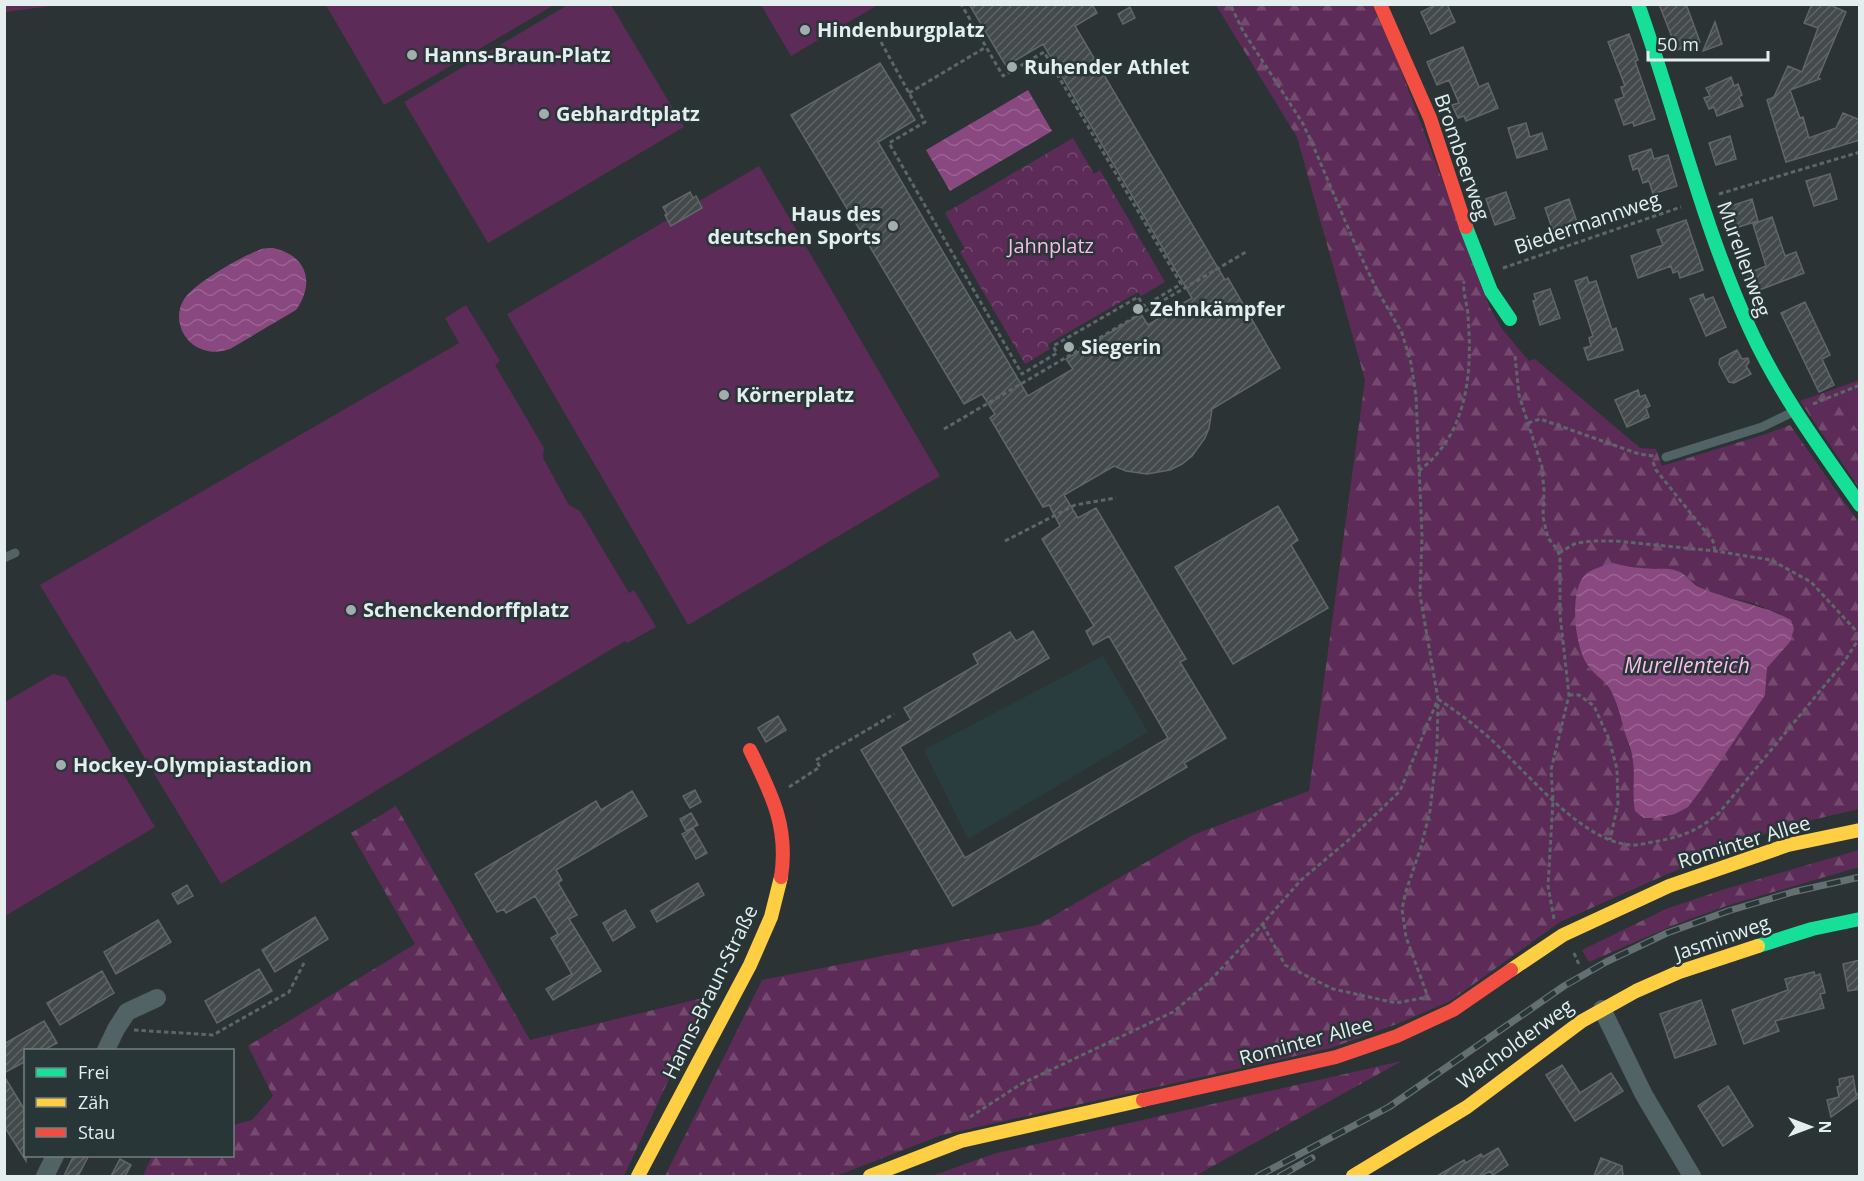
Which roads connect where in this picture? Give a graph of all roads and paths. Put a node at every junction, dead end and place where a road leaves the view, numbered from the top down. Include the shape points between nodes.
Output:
1 (961, 4) edge
2 (1230, 4) edge
3 (1380, 4) edge
4 (1638, 4) edge
5 (881, 42) dead end
6 (986, 47) junction
7 (909, 93) junction
8 (1860, 152) edge
9 (1709, 198) dead end
10 (1682, 206) dead end
11 (1246, 252) dead end
12 (1502, 269) dead end
13 (1470, 279) dead end
14 (1181, 284) junction
15 (1184, 288) junction
16 (1510, 319) dead end
17 (1515, 356) dead end
18 (1022, 374) junction
19 (1024, 382) junction
20 (1860, 385) edge
21 (1795, 411) junction
22 (1528, 423) junction
23 (944, 429) dead end
24 (1651, 456) junction
25 (1666, 457) joint
26 (1419, 471) junction
27 (1116, 498) dead end
28 (1860, 505) edge
29 (1005, 541) dead end
30 (1715, 550) junction
31 (15, 553) dead end
32 (1559, 553) junction
33 (4, 558) edge
34 (1860, 636) edge
35 (1569, 695) junction
36 (1438, 699) junction
37 (894, 714) dead end
38 (750, 750) dead end
39 (772, 797) junction
40 (1553, 800) junction
41 (1860, 830) edge
42 (1610, 840) junction
43 (1860, 919) edge
44 (1555, 921) dead end
45 (1263, 925) junction
46 (1572, 949) dead end
47 (304, 963) dead end
48 (1580, 967) dead end
49 (1428, 997) junction
50 (157, 998) dead end
51 (1430, 1003) dead end
52 (1602, 1009) junction
53 (116, 1029) junction
54 (106, 1049) edge
55 (963, 1121) dead end
56 (54, 1157) edge
57 (45, 1176) edge
58 (638, 1176) edge
59 (870, 1176) edge
60 (1353, 1176) edge
61 (1692, 1176) edge

1 - 6 path
2 - 26 path via 1302,122 1355,244 1402,333 1416,396
3 - 16 street, Brombeerweg via 1431,121 1484,275 1497,304
4 - 21 street, Murellenweg via 1729,280 1749,329
5 - 7 path
6 - 7 path
6 - 14 path via 1003,76 1044,52
7 - 18 path via 925,122 889,143
8 - 9 path
10 - 12 path, Biedermannweg
11 - 15 path
13 - 26 path via 1463,282 1470,346 1466,396 1437,454
14 - 15 path
14 - 18 path via 1144,306 1138,297 1053,346 1057,353
15 - 19 path
17 - 22 path via 1519,395
18 - 19 path
19 - 23 path
20 - 21 path
21 - 25 lane via 1762,427
21 - 28 street, Murellenweg
22 - 24 path via 1540,419
22 - 32 path via 1542,467 1543,517 1548,538
24 - 25 path
24 - 30 path via 1656,470 1713,541
26 - 36 path via 1420,595
27 - 29 path via 1075,505
30 - 32 path via 1616,540 1576,543
30 - 34 path via 1771,560 1811,582
31 - 33 lane
32 - 35 path via 1560,615
34 - 42 path via 1844,662 1719,813 1700,829 1631,845
35 - 40 path via 1551,770
35 - 42 path via 1579,695 1594,706 1609,739 1617,769 1618,804
36 - 40 path via 1472,722
36 - 45 path via 1400,791 1301,880
36 - 49 path via 1430,811 1402,909 1406,937
37 - 39 path via 816,760 820,767
38 - 39 street, Hanns-Braun-Straße
39 - 58 street, Hanns-Braun-Straße via 783,837 783,857 769,924
40 - 42 path via 1584,827
40 - 44 path via 1548,886
41 - 59 street, Rominter Allee via 1788,845 1669,886 1563,935 1453,1010 1367,1048 961,1141
43 - 52 street, Jasminweg via 1724,956 1679,972
45 - 49 path via 1285,965 1333,989 1396,1003
45 - 55 path via 1207,984 1173,1012 1021,1084
46 - 48 path
47 - 53 path via 289,992 213,1035
49 - 51 path
50 - 53 street via 127,1012
52 - 60 street, Wacholderweg via 1467,1107
52 - 61 street, Wacholderweg via 1644,1095
53 - 54 street
56 - 57 street

